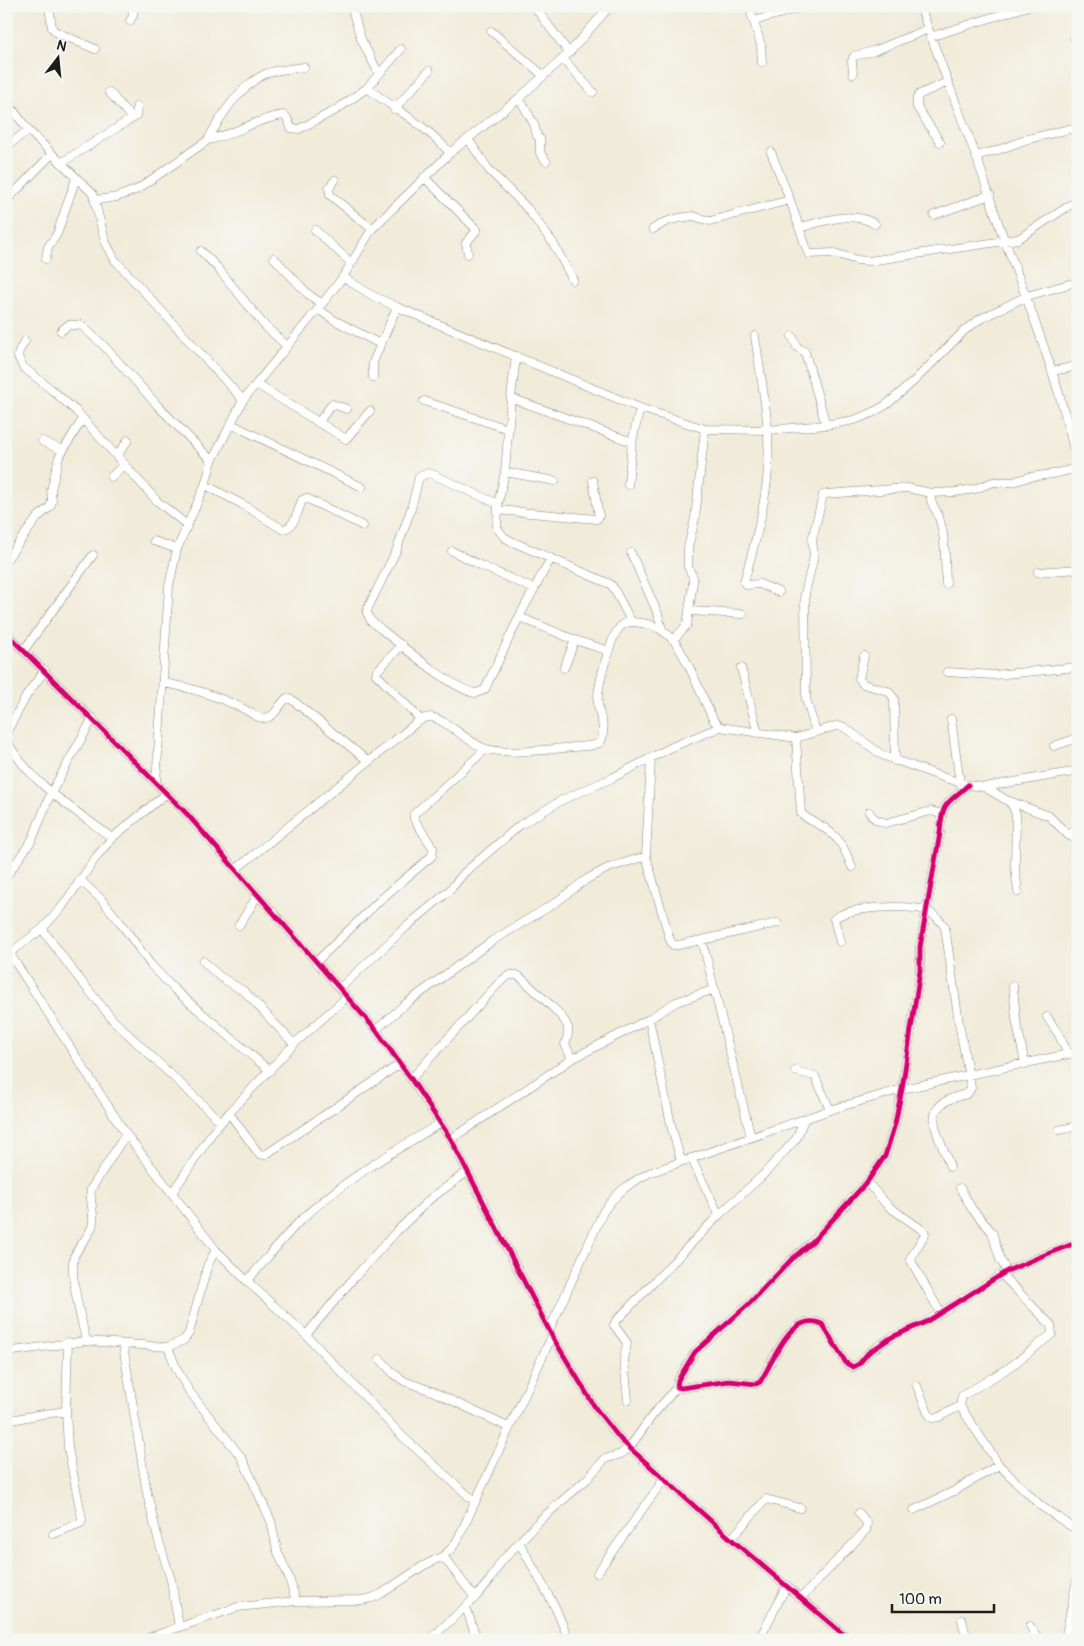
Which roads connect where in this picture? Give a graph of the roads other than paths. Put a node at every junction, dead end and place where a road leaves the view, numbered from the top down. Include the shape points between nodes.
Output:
1 (49, 6) edge
2 (134, 6) edge
3 (534, 6) edge
4 (610, 6) edge
5 (749, 6) edge
6 (807, 6) edge
7 (920, 6) edge
8 (1028, 6) edge
9 (352, 8) dead end
10 (130, 21) dead end
11 (754, 21) junction
12 (491, 31) dead end
13 (929, 33) junction
14 (95, 49) dead end
15 (401, 49) dead end
16 (566, 56) junction
17 (762, 62) dead end
18 (304, 67) dead end
19 (429, 71) dead end
20 (379, 74) junction
21 (854, 74) dead end
22 (544, 76) junction
23 (948, 82) junction
24 (367, 88) junction
25 (109, 92) dead end
26 (592, 92) dead end
27 (519, 98) junction
28 (6, 100) edge
29 (137, 106) dead end
30 (394, 109) junction
31 (132, 118) junction
32 (1078, 127) edge
33 (28, 130) junction
34 (468, 139) junction
35 (208, 140) junction
36 (940, 142) dead end
37 (6, 147) edge
38 (771, 152) dead end
39 (450, 153) junction
40 (52, 154) junction
41 (976, 156) junction
42 (546, 161) dead end
43 (61, 163) junction
44 (76, 178) junction
45 (424, 178) junction
46 (335, 180) dead end
47 (990, 195) junction
48 (96, 200) junction
49 (790, 200) junction
50 (1078, 200) edge
51 (6, 201) edge
52 (934, 215) dead end
53 (875, 224) dead end
54 (800, 228) junction
55 (653, 229) dead end
56 (314, 230) dead end
57 (372, 230) junction
58 (1004, 240) junction
59 (201, 251) dead end
60 (468, 254) dead end
61 (274, 258) dead end
62 (46, 259) dead end
63 (350, 262) junction
64 (343, 277) junction
65 (573, 280) dead end
66 (1070, 284) dead end
67 (1027, 296) junction
68 (320, 306) junction
69 (397, 307) junction
70 (61, 331) dead end
71 (755, 336) dead end
72 (792, 336) dead end
73 (26, 340) dead end
74 (380, 344) junction
75 (287, 346) junction
76 (516, 356) junction
77 (1078, 366) edge
78 (1052, 371) junction
79 (373, 377) dead end
80 (256, 384) junction
81 (511, 398) junction
82 (242, 400) junction
83 (424, 401) dead end
84 (347, 408) dead end
85 (640, 408) junction
86 (370, 411) dead end
87 (82, 420) junction
88 (318, 423) junction
89 (231, 424) junction
90 (1068, 424) junction
91 (826, 425) junction
92 (1078, 425) edge
93 (508, 429) junction
94 (705, 429) junction
95 (768, 430) junction
96 (1075, 439) edge
97 (128, 440) dead end
98 (42, 441) dead end
99 (632, 442) junction
100 (62, 450) junction
101 (117, 456) junction
102 (212, 461) junction
103 (125, 464) junction
104 (1078, 468) edge
105 (504, 472) junction
106 (111, 477) dead end
107 (554, 481) dead end
108 (593, 481) dead end
109 (628, 485) dead end
110 (205, 486) junction
111 (362, 487) dead end
112 (931, 493) junction
113 (498, 507) junction
114 (187, 526) junction
115 (363, 526) dead end
116 (154, 541) dead end
117 (177, 549) junction
118 (452, 550) dead end
119 (631, 553) dead end
120 (93, 554) dead end
121 (551, 558) junction
122 (6, 560) edge
123 (1078, 569) edge
124 (1038, 572) dead end
125 (946, 584) dead end
126 (534, 589) junction
127 (779, 592) dead end
128 (689, 611) junction
129 (743, 614) dead end
130 (519, 617) junction
131 (631, 621) junction
132 (662, 629) junction
133 (6, 633) edge
134 (575, 640) junction
135 (673, 640) junction
136 (402, 645) junction
137 (24, 650) junction
138 (609, 651) junction
139 (864, 656) dead end
140 (1078, 667) edge
141 (564, 668) dead end
142 (741, 668) dead end
143 (45, 670) junction
144 (947, 672) dead end
145 (163, 683) junction
146 (92, 718) junction
147 (421, 720) junction
148 (951, 720) dead end
149 (720, 727) junction
150 (816, 732) junction
151 (758, 733) junction
152 (6, 734) edge
153 (796, 738) junction
154 (1078, 738) edge
155 (6, 739) edge
156 (1054, 746) dead end
157 (486, 748) junction
158 (651, 758) junction
159 (368, 761) junction
160 (895, 761) junction
161 (1078, 771) edge
162 (960, 782) junction
163 (156, 783) junction
164 (968, 785) junction
165 (984, 787) junction
166 (52, 793) junction
167 (166, 793) junction
168 (1008, 801) junction
169 (869, 812) dead end
170 (941, 816) junction
171 (1078, 828) edge
172 (1068, 835) junction
173 (112, 838) junction
174 (1078, 840) edge
175 (646, 856) junction
176 (852, 867) dead end
177 (235, 870) junction
178 (6, 877) edge
179 (80, 880) junction
180 (1018, 892) dead end
181 (258, 895) junction
182 (926, 910) junction
183 (777, 923) dead end
184 (239, 925) dead end
185 (42, 930) junction
186 (702, 940) junction
187 (840, 942) dead end
188 (8, 955) edge
189 (203, 961) dead end
190 (317, 961) junction
191 (1013, 986) dead end
192 (340, 988) junction
193 (715, 989) junction
194 (347, 997) junction
195 (1047, 1017) dead end
196 (650, 1019) junction
197 (376, 1030) junction
198 (294, 1044) junction
199 (1078, 1052) edge
200 (1068, 1054) junction
201 (572, 1059) junction
202 (400, 1064) junction
203 (1025, 1064) junction
204 (270, 1071) junction
205 (795, 1071) dead end
206 (969, 1074) junction
207 (411, 1079) junction
208 (902, 1089) junction
209 (830, 1110) junction
210 (228, 1113) junction
211 (804, 1120) junction
212 (220, 1122) junction
213 (441, 1123) junction
214 (1078, 1126) edge
215 (1059, 1130) dead end
216 (126, 1134) junction
217 (751, 1137) junction
218 (451, 1139) junction
219 (691, 1158) junction
220 (681, 1161) junction
221 (950, 1167) dead end
222 (467, 1172) junction
223 (867, 1182) junction
224 (960, 1188) dead end
225 (172, 1193) junction
226 (719, 1215) junction
227 (1078, 1242) edge
228 (216, 1250) junction
229 (1005, 1273) junction
230 (247, 1281) junction
231 (940, 1312) junction
232 (551, 1334) junction
233 (306, 1335) junction
234 (86, 1341) junction
235 (68, 1342) junction
236 (123, 1345) junction
237 (168, 1347) junction
238 (6, 1352) edge
239 (380, 1359) dead end
240 (917, 1386) dead end
241 (677, 1387) junction
242 (628, 1400) dead end
243 (960, 1406) junction
244 (66, 1411) junction
245 (6, 1422) edge
246 (508, 1428) junction
247 (629, 1448) junction
248 (999, 1465) junction
249 (664, 1479) junction
250 (474, 1501) junction
251 (800, 1508) dead end
252 (914, 1510) dead end
253 (859, 1513) dead end
254 (1078, 1532) edge
255 (53, 1534) dead end
256 (731, 1539) junction
257 (519, 1542) junction
258 (443, 1556) junction
259 (597, 1573) dead end
260 (1078, 1573) edge
261 (787, 1585) junction
262 (475, 1598) junction
263 (802, 1598) junction
264 (296, 1601) junction
265 (466, 1607) junction
266 (962, 1620) dead end
267 (1030, 1626) dead end
268 (180, 1627) junction
269 (142, 1640) edge
270 (429, 1640) edge
271 (478, 1640) edge
272 (569, 1640) edge
273 (759, 1640) edge
274 (850, 1640) edge
275 (967, 1640) edge
276 (1039, 1640) edge
277 (1065, 1640) edge

1 - 14 street via 52,28 56,32
2 - 10 street
3 - 16 street
4 - 16 street
5 - 11 street
6 - 11 street
7 - 13 street
8 - 13 street
9 - 20 street via 361,39
11 - 17 street
12 - 22 street
13 - 21 street via 854,56
13 - 23 street
15 - 20 street
16 - 22 street
16 - 26 street
18 - 35 street via 264,74 228,106
19 - 30 street
20 - 24 street
22 - 27 street
23 - 36 street via 920,94 916,102 916,107
23 - 41 street
24 - 30 street
24 - 35 street via 336,110 299,129 291,128 283,115
25 - 31 street
27 - 34 street
27 - 42 street via 534,124 540,140 540,153
28 - 33 street
29 - 31 street via 136,116
30 - 39 street via 420,124
31 - 43 street
32 - 41 street
33 - 37 street
33 - 40 street
34 - 39 street
34 - 65 street via 490,170 527,208 553,243
35 - 48 street via 138,189 117,198
38 - 49 street
39 - 45 street
40 - 43 street
40 - 51 street
41 - 47 street
43 - 44 street
44 - 48 street
44 - 62 street
45 - 57 street
45 - 60 street via 477,230 466,243
46 - 57 street via 329,188 330,195
47 - 52 street
47 - 58 street
48 - 82 street via 105,240 115,260
49 - 54 street
49 - 55 street via 710,221 693,216 679,218
50 - 58 street via 1018,239
53 - 54 street via 862,218 838,218
54 - 58 street via 809,254 834,253 863,261
56 - 63 street
57 - 63 street
58 - 67 street
59 - 75 street via 264,325
61 - 68 street
63 - 64 street
64 - 68 street
64 - 69 street
66 - 67 street
67 - 78 street
67 - 91 street via 965,330 886,405 854,420
68 - 74 street via 334,320
68 - 75 street
69 - 74 street
69 - 76 street
70 - 102 street via 68,325 81,325
71 - 95 street
72 - 91 street via 797,347 804,352
73 - 87 street via 19,351 20,363 76,411
74 - 79 street via 373,362
75 - 80 street
76 - 81 street
76 - 85 street
77 - 78 street
78 - 90 street
80 - 82 street
80 - 88 street
81 - 93 street
81 - 99 street
82 - 89 street
83 - 93 street
84 - 88 street via 332,404
85 - 94 street
85 - 99 street
86 - 88 street via 346,439
87 - 100 street
87 - 101 street
89 - 102 street
89 - 111 street
90 - 92 street
90 - 96 street
91 - 95 street
93 - 105 street
94 - 95 street
94 - 128 street via 688,548 688,567 693,576
95 - 127 street via 764,495 744,582
96 - 104 street
97 - 101 street
98 - 100 street
99 - 109 street
100 - 122 street via 50,506
101 - 103 street
102 - 110 street
103 - 106 street
103 - 114 street via 158,501
104 - 112 street via 1013,482 993,482 975,489
105 - 107 street
105 - 113 street
108 - 113 street via 597,519
110 - 114 street
110 - 115 street via 282,529 292,526 302,500 306,498
112 - 125 street via 931,503 939,516 942,530
112 - 150 street via 907,488 828,494 822,498 812,540 813,565 805,593 806,700
113 - 121 street via 497,528 504,537
113 - 136 street via 432,474 419,477 396,549 367,613
114 - 117 street
116 - 117 street
117 - 145 street via 169,586
118 - 126 street
119 - 132 street
120 - 137 street
121 - 126 street
121 - 131 street via 613,587
123 - 124 street
126 - 130 street
128 - 129 street
128 - 135 street via 687,625
130 - 134 street
130 - 136 street via 481,692 465,690
131 - 132 street
131 - 138 street via 615,633
132 - 135 street
133 - 137 street
134 - 138 street
134 - 141 street
135 - 149 street
136 - 147 street via 376,674
137 - 143 street
138 - 157 street via 597,704 603,727 600,743 516,751
139 - 160 street via 859,678 863,684 888,691 894,698
140 - 144 street via 994,675
142 - 151 street
143 - 146 street
143 - 152 street via 28,693
145 - 159 street via 203,693 258,718 274,714 287,698
145 - 163 street
146 - 163 street
146 - 166 street
147 - 157 street via 428,717 436,719
147 - 159 street
148 - 162 street
149 - 151 street
149 - 158 street
150 - 153 street
150 - 160 street via 844,727
151 - 153 street
153 - 176 street via 801,813 836,836
154 - 156 street
155 - 166 street via 27,769
157 - 190 street via 414,814 433,848 432,856 380,900
158 - 175 street
158 - 192 street via 562,800 520,825
159 - 177 street
160 - 162 street
161 - 165 street
162 - 164 street
163 - 167 street
164 - 165 street
164 - 170 street via 946,803
165 - 168 street
166 - 173 street
166 - 178 street via 32,840
167 - 173 street
167 - 177 street
168 - 172 street via 1049,816
168 - 180 street via 1016,814 1014,868
169 - 170 street via 873,818 886,823 931,811
170 - 182 street
171 - 172 street
172 - 174 street
173 - 179 street
175 - 186 street via 673,945
175 - 197 street via 586,879 556,903 492,941 404,1005
177 - 181 street
179 - 185 street
179 - 204 street via 101,899 151,965 175,990
181 - 184 street
181 - 190 street
182 - 187 street via 887,908 842,914 834,919
182 - 206 street via 938,917 945,927
182 - 208 street
183 - 186 street
185 - 188 street
185 - 212 street via 113,1020
186 - 193 street
188 - 216 street
189 - 198 street via 219,976 245,992
190 - 192 street
191 - 203 street
192 - 194 street
193 - 196 street via 676,1002
193 - 217 street
194 - 197 street
194 - 198 street
195 - 200 street
196 - 201 street
196 - 220 street
197 - 202 street
198 - 204 street
199 - 200 street
200 - 203 street
201 - 207 street via 565,1044 568,1026 551,1006 514,974 497,985
201 - 218 street
202 - 207 street
202 - 210 street via 265,1154 259,1154
203 - 206 street
204 - 210 street
205 - 209 street via 815,1076
206 - 208 street
206 - 221 street via 969,1092 945,1100 935,1113 938,1136
207 - 213 street
208 - 209 street
208 - 223 street via 885,1156
209 - 211 street
210 - 212 street
211 - 217 street
211 - 226 street via 800,1132 789,1146
212 - 225 street
213 - 218 street
213 - 230 street via 362,1173 318,1206
214 - 215 street
216 - 225 street
216 - 234 street via 91,1189 92,1227 73,1259
217 - 219 street
218 - 222 street
219 - 220 street
219 - 226 street
220 - 232 street via 649,1173 613,1197 599,1220
222 - 232 street
222 - 233 street via 430,1199 397,1231
223 - 231 street via 888,1206 924,1233 910,1259
223 - 241 street via 813,1241 695,1352
224 - 229 street via 972,1209 992,1232
225 - 228 street
226 - 242 street via 616,1320 617,1332 627,1343 624,1360
227 - 229 street
228 - 230 street
228 - 237 street via 206,1270 189,1333 184,1340
229 - 231 street
229 - 243 street via 1051,1325 1052,1334 1010,1367 962,1396
230 - 233 street
231 - 241 street via 892,1337 853,1366 846,1363 822,1324 805,1322 783,1342 760,1382 729,1381
232 - 246 street
232 - 247 street via 596,1408
233 - 250 street via 402,1436
234 - 235 street
234 - 236 street
235 - 238 street
235 - 244 street
236 - 237 street
236 - 268 street via 147,1493
237 - 264 street via 189,1391 242,1458 272,1521 277,1550
239 - 246 street via 404,1382 434,1392
240 - 243 street via 932,1418
241 - 247 street
243 - 248 street
244 - 245 street
244 - 255 street via 68,1448 82,1519 78,1525
246 - 250 street
247 - 249 street
247 - 257 street via 599,1464
248 - 252 street
248 - 254 street via 1041,1506
249 - 256 street
249 - 259 street
250 - 258 street via 457,1541
251 - 256 street via 766,1499
253 - 263 street via 867,1523 866,1530
256 - 261 street
257 - 262 street
257 - 272 street via 547,1590
258 - 262 street
258 - 264 street via 372,1598
260 - 277 street
261 - 263 street
261 - 273 street
262 - 265 street
263 - 274 street
264 - 268 street via 238,1607
265 - 270 street
265 - 271 street
266 - 275 street
267 - 276 street
268 - 269 street

